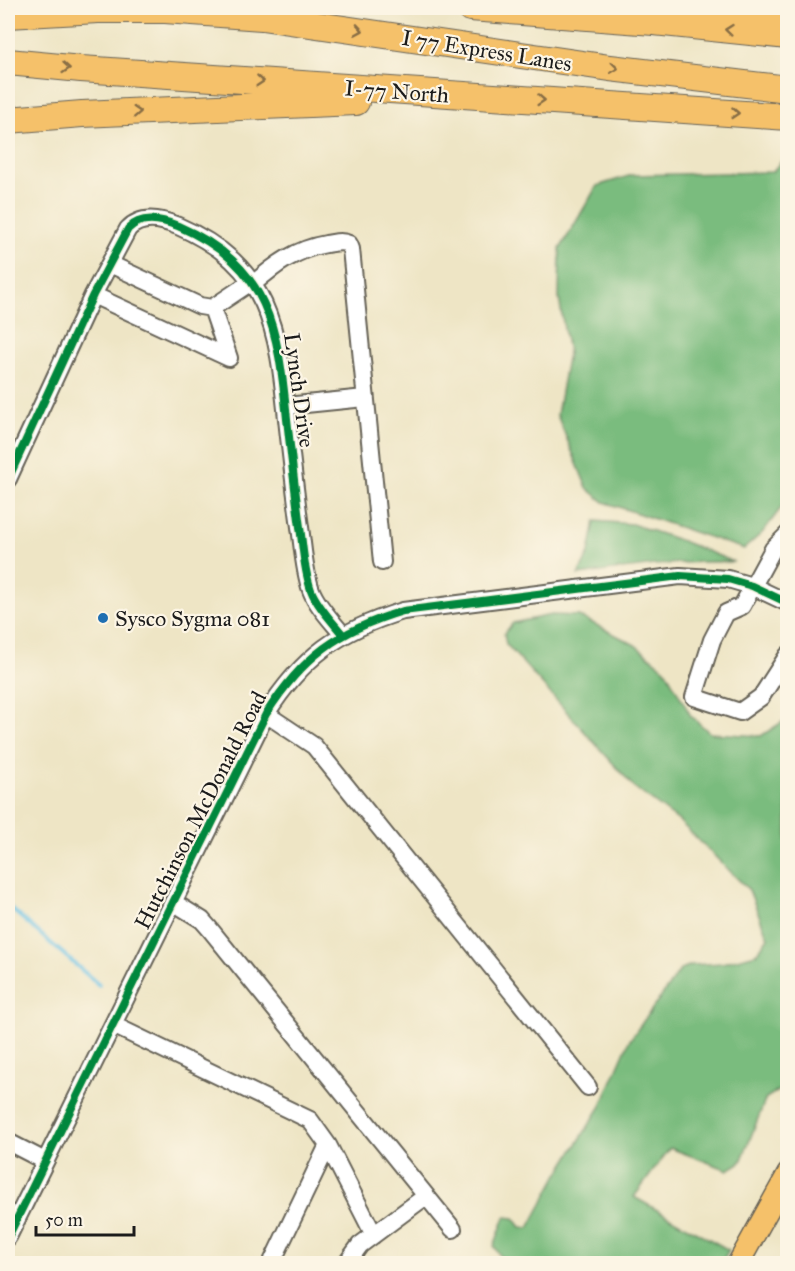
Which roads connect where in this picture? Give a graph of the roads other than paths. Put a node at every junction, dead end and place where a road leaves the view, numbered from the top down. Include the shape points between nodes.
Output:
1 (470, 8) edge
2 (709, 8) edge
3 (8, 15) edge
4 (788, 16) edge
5 (788, 36) edge
6 (8, 62) edge
7 (788, 89) edge
8 (482, 96) junction
9 (788, 117) edge
10 (8, 120) edge
11 (110, 264) junction
12 (252, 283) junction
13 (93, 295) junction
14 (212, 308) junction
15 (365, 398) junction
16 (286, 406) junction
17 (8, 479) edge
18 (788, 534) edge
19 (382, 562) dead end
20 (752, 586) junction
21 (788, 603) edge
22 (343, 635) junction
23 (788, 656) edge
24 (266, 714) junction
25 (173, 902) junction
26 (112, 1025) junction
27 (588, 1088) dead end
28 (8, 1143) edge
29 (328, 1145) junction
30 (45, 1161) junction
31 (788, 1174) edge
32 (426, 1196) junction
33 (453, 1229) dead end
34 (374, 1235) junction
35 (8, 1237) edge
36 (271, 1263) edge
37 (346, 1263) edge
38 (738, 1263) edge

5 -> 1 highway, I 77 Express Lanes
2 - 4 highway
3 -> 7 highway, I 77 Express Lanes via 165,10 262,17 563,62
6 -> 8 highway, I-77 North
8 -> 9 highway, I-77 North
10 -> 8 highway
11 - 12 street, Lynch Drive via 135,221 168,222 209,242 241,268
11 - 13 street, Lynch Drive
11 - 14 street
12 - 14 street
12 - 15 street via 309,247 349,244
12 - 16 street, Lynch Drive via 269,315 280,350
13 - 14 street via 229,358
13 - 17 street, Lynch Drive
15 - 16 street
15 - 19 street
16 - 22 street, Lynch Drive via 307,575 312,593
18 - 20 street via 773,549
20 - 21 street, Hutchinson McDonald Road
20 - 22 street, Hutchinson McDonald Road via 728,579 680,576 403,611
20 - 23 street via 742,606 726,613 712,640 694,697 740,712 761,697
22 - 24 street, Hutchinson McDonald Road via 295,673
24 - 25 street, Hutchinson McDonald Road
24 - 27 street via 314,746
25 - 26 street, Hutchinson McDonald Road
25 - 32 street via 209,928
26 - 29 street via 301,1114
26 - 30 street, Hutchinson McDonald Road
28 - 30 street
29 - 34 street
29 - 36 street
30 - 35 street, Hutchinson McDonald Road
31 - 38 main road
32 - 33 street
32 - 34 street
34 - 37 street

